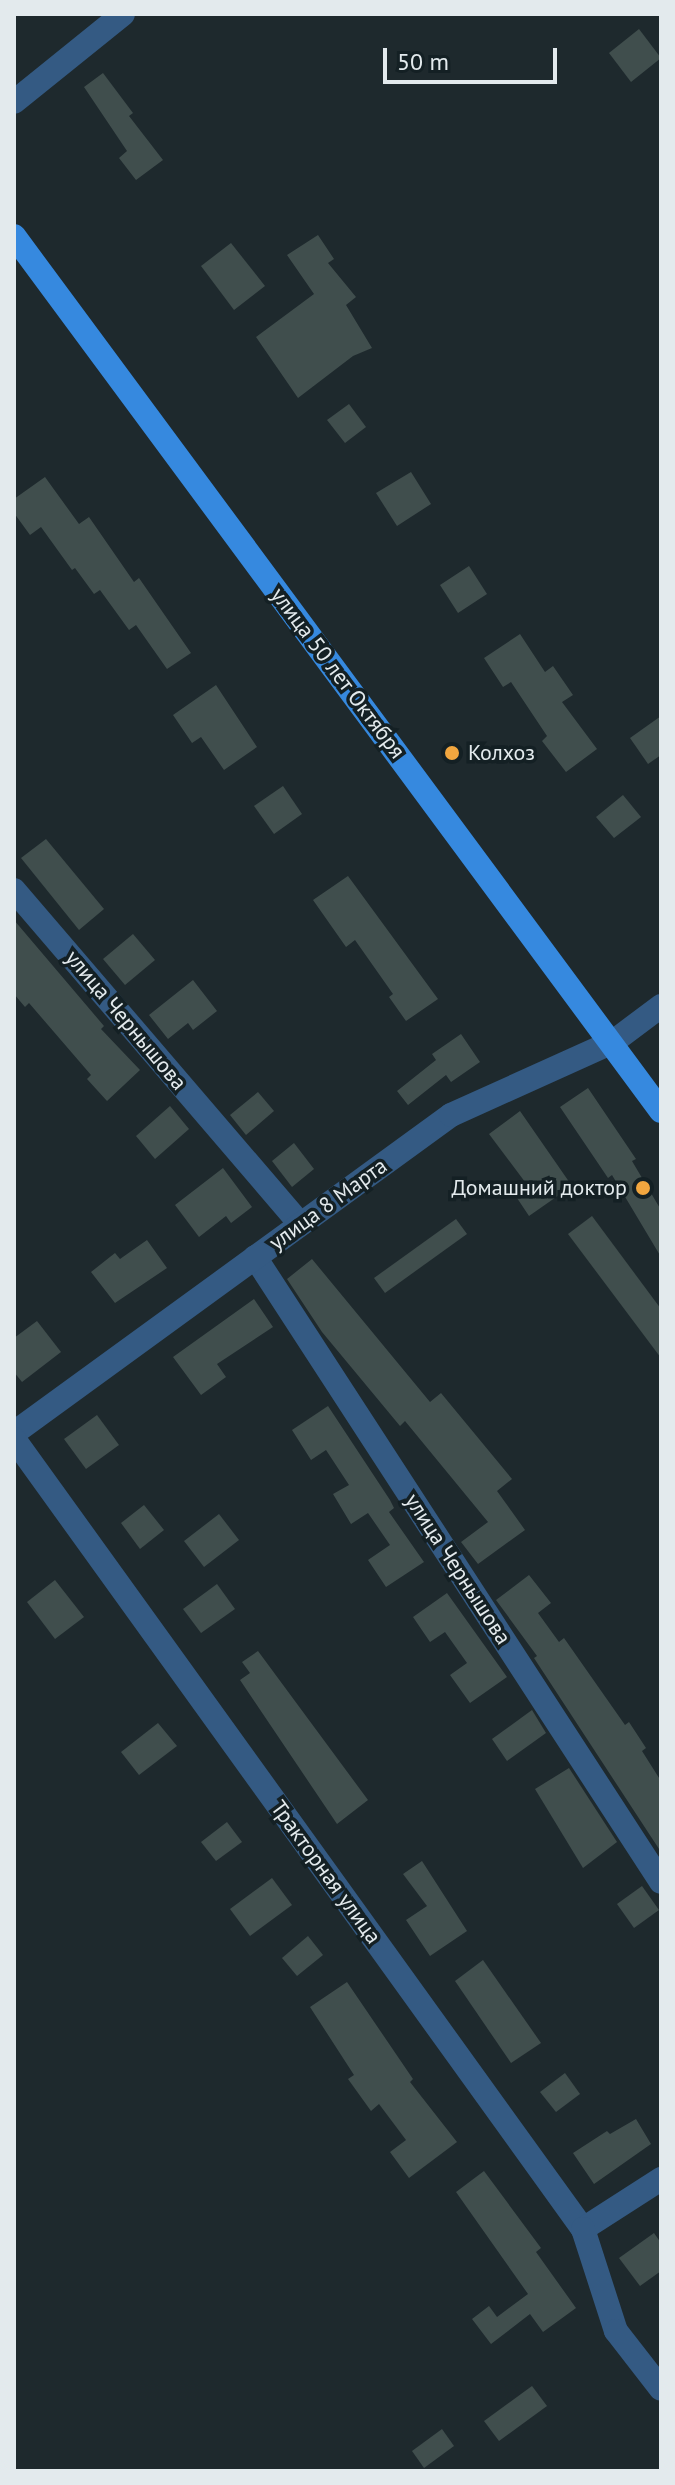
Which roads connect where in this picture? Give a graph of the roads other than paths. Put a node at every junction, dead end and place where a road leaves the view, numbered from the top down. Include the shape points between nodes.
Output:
1 (123, 14) edge
2 (14, 102) edge
3 (14, 236) edge
4 (14, 890) edge
5 (661, 1006) edge
6 (613, 1042) junction
7 (661, 1111) edge
8 (300, 1224) junction
9 (255, 1257) junction
10 (14, 1433) edge
11 (14, 1439) edge
12 (661, 1882) edge
13 (661, 2179) edge
14 (583, 2229) junction
15 (661, 2389) edge

1 - 2 street
3 - 6 main road, улица 50 лет Октября
4 - 8 street, улица Чернышова
5 - 6 street, улица 8 Марта
6 - 7 main road, улица 50 лет Октября
6 - 8 street, улица 8 Марта via 451,1115
8 - 9 street, улица 8 Марта
9 - 10 street, улица 8 Марта
9 - 12 street, улица Чернышова
11 - 14 street, Тракторная улица
13 - 14 street
14 - 15 street, Тракторная улица via 616,2331

